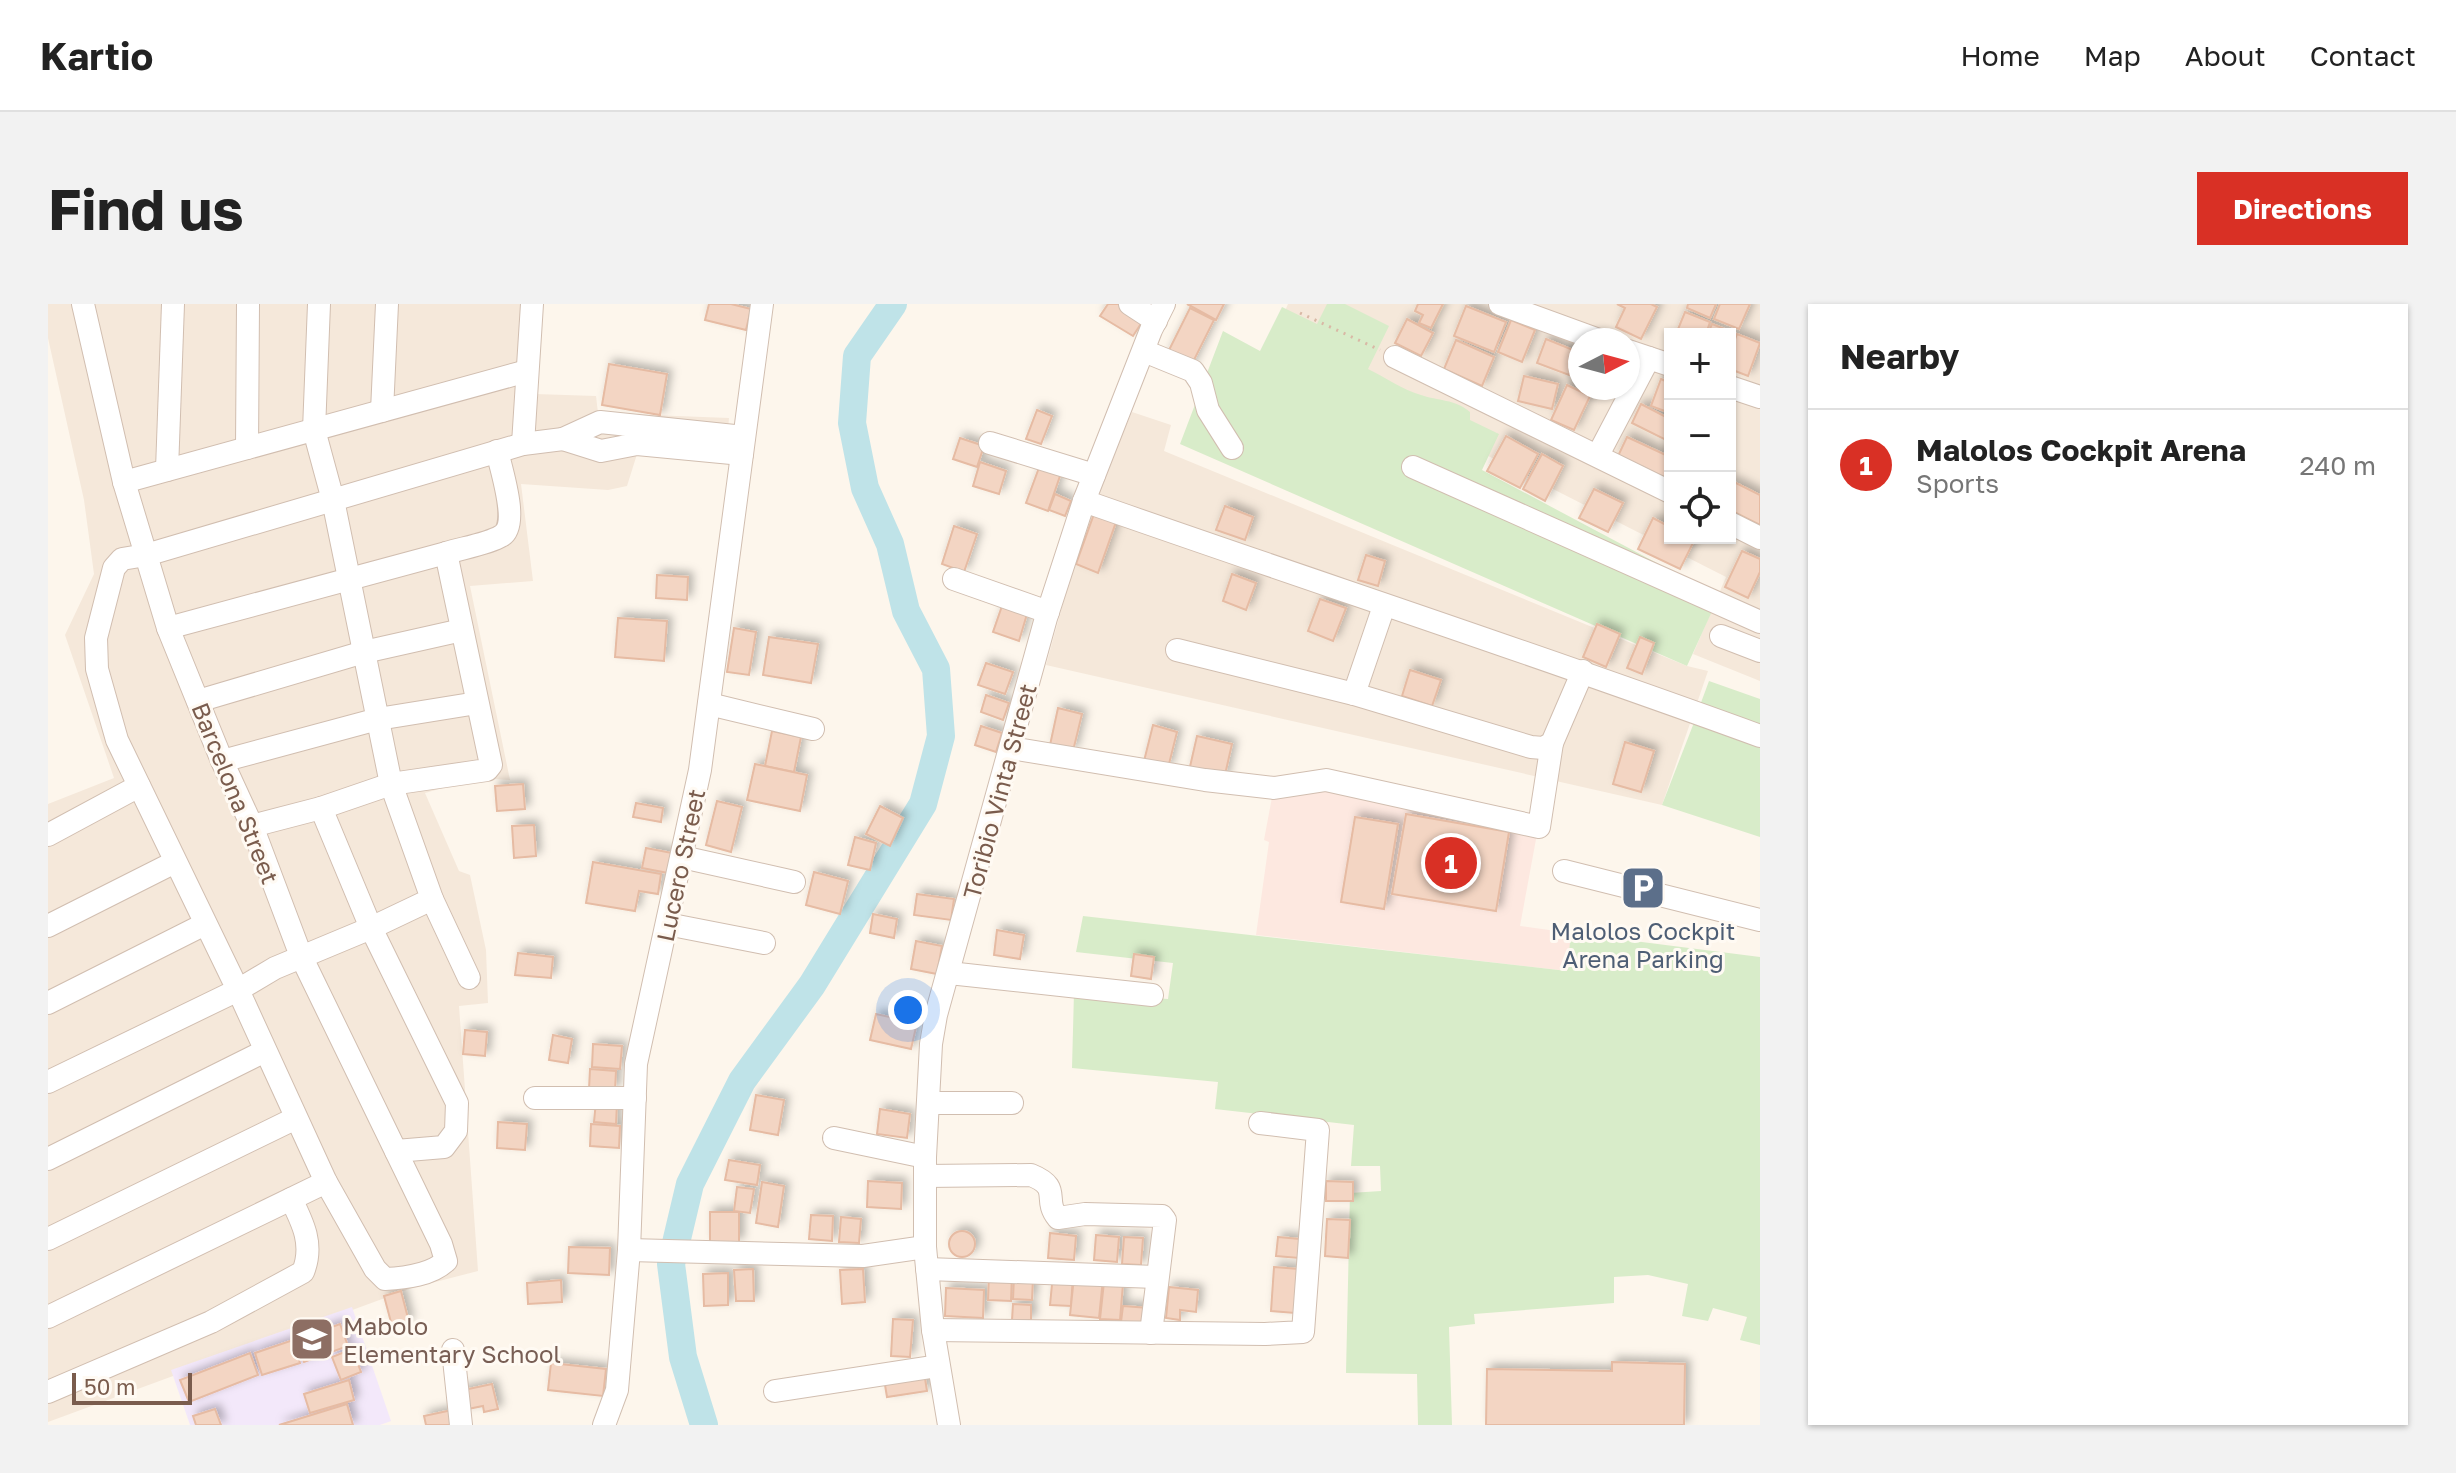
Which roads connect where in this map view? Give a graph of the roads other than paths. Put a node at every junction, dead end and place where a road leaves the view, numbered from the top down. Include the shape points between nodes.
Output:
1 (83, 304) edge
2 (99, 304) edge
3 (173, 304) edge
4 (248, 304) edge
5 (319, 304) edge
6 (387, 304) edge
7 (532, 304) edge
8 (762, 304) edge
9 (1130, 304) edge
10 (1500, 304) edge
11 (1527, 309) edge
12 (1160, 313) edge
13 (1571, 328) edge
14 (89, 334) junction
15 (1144, 351) junction
16 (1395, 357) road end
17 (1649, 358) edge
18 (527, 371) junction
19 (1736, 389) edge
20 (1760, 397) edge
21 (382, 411) junction
22 (314, 430) junction
23 (990, 443) dead end
24 (523, 444) junction
25 (743, 445) junction
26 (247, 448) junction
27 (1232, 448) dead end
28 (497, 451) junction
29 (1598, 455) junction
30 (1413, 467) dead end
31 (167, 470) junction
32 (1094, 475) junction
33 (124, 482) junction
34 (1664, 489) edge
35 (333, 500) junction
36 (1084, 501) junction
37 (1736, 526) edge
38 (1760, 538) edge
39 (446, 553) junction
40 (146, 555) junction
41 (349, 579) junction
42 (954, 579) dead end
43 (1384, 606) junction
44 (1048, 612) junction
45 (1760, 622) edge
46 (168, 628) junction
47 (462, 630) junction
48 (1721, 636) dead end
49 (1177, 650) dead end
50 (1760, 651) edge
51 (364, 652) junction
52 (1583, 671) junction
53 (1354, 694) junction
54 (198, 701) junction
55 (477, 703) junction
56 (709, 704) junction
57 (378, 719) junction
58 (813, 729) dead end
59 (1760, 736) edge
60 (1552, 743) junction
61 (1011, 748) junction
62 (222, 761) junction
63 (391, 784) junction
64 (139, 786) junction
65 (321, 808) junction
66 (252, 826) junction
67 (48, 835) edge
68 (682, 857) junction
69 (175, 862) junction
70 (1564, 871) dead end
71 (794, 882) dead end
72 (432, 899) junction
73 (1760, 920) edge
74 (205, 924) junction
75 (667, 924) junction
76 (48, 926) edge
77 (371, 928) junction
78 (764, 943) dead end
79 (301, 956) junction
80 (949, 973) junction
81 (469, 978) dead end
82 (238, 990) junction
83 (1152, 995) dead end
84 (48, 1003) edge
85 (265, 1051) junction
86 (48, 1082) edge
87 (535, 1098) dead end
88 (635, 1098) junction
89 (928, 1103) junction
90 (1012, 1103) dead end
91 (296, 1118) junction
92 (1260, 1123) dead end
93 (834, 1138) dead end
94 (396, 1151) junction
95 (48, 1159) edge
96 (925, 1166) junction
97 (326, 1182) junction
98 (291, 1199) junction
99 (48, 1239) edge
100 (629, 1250) junction
101 (926, 1258) junction
102 (1156, 1277) junction
103 (48, 1317) edge
104 (933, 1330) junction
105 (1151, 1333) junction
106 (453, 1350) dead end
107 (938, 1366) junction
108 (775, 1391) dead end
109 (48, 1392) edge
110 (461, 1425) edge
111 (604, 1425) edge
112 (949, 1425) edge

1 - 14 street, Barcelona Street
2 - 14 street
3 - 31 street
4 - 26 street
5 - 22 street
6 - 21 street
7 - 18 street
8 - 25 street, Lucero Street
9 - 12 street
10 - 11 street
11 - 13 street
12 - 15 street, Toribio Vinta Street
14 - 33 street, Barcelona Street
15 - 27 street via 1193,371 1208,410
15 - 32 street, Toribio Vinta Street
16 - 29 street
17 - 29 street
18 - 21 street
18 - 24 street
19 - 20 street
21 - 22 street
22 - 26 street
22 - 35 street
23 - 32 street
24 - 25 street via 563,439 600,422 618,435
24 - 28 street
25 - 56 street, Lucero Street
26 - 31 street
28 - 35 street
28 - 39 street via 510,527 503,536
29 - 34 street
30 - 45 street
31 - 33 street
32 - 36 street, Toribio Vinta Street
33 - 40 street, Barcelona Street
35 - 40 street
35 - 41 street
36 - 43 street
36 - 44 street, Toribio Vinta Street
37 - 38 street
39 - 41 street
39 - 47 street
40 - 46 street, Barcelona Street
40 - 64 street via 122,559 114,568 96,638 97,669 117,740
41 - 46 street
41 - 51 street
42 - 44 street
43 - 52 street
43 - 53 street
44 - 61 street, Toribio Vinta Street
46 - 54 street, Barcelona Street
47 - 51 street
47 - 55 street
48 - 50 street
49 - 53 street
51 - 54 street
51 - 57 street
52 - 59 street
52 - 60 street
53 - 60 street via 1531,747
54 - 62 street, Barcelona Street
55 - 57 street
55 - 63 street via 491,757 487,770
56 - 58 street
56 - 68 street, Lucero Street
57 - 62 street
57 - 63 street
60 - 61 street via 1539,827 1326,780 1274,788
61 - 80 street, Toribio Vinta Street
62 - 66 street, Barcelona Street
63 - 65 street
63 - 72 street
64 - 67 street
64 - 69 street
65 - 66 street
65 - 77 street
66 - 79 street, Barcelona Street
68 - 71 street
68 - 75 street, Lucero Street
69 - 74 street
69 - 76 street
70 - 73 street
72 - 77 street
72 - 81 street
74 - 82 street
74 - 84 street
75 - 78 street
75 - 88 street, Lucero Street via 636,1064
77 - 79 street
77 - 94 street via 457,1103 456,1131 444,1147
79 - 82 street
79 - 94 street, Barcelona Street
80 - 83 street
80 - 89 street, Toribio Vinta Street via 931,1044
82 - 85 street
82 - 86 street
85 - 91 street
85 - 95 street
87 - 88 street
88 - 100 street, Lucero Street
89 - 90 street
89 - 96 street, Toribio Vinta Street
91 - 97 street
91 - 99 street
92 - 105 street via 1318,1130 1303,1332
93 - 96 street
94 - 97 street, Barcelona Street via 441,1244 446,1261 437,1269 385,1279
96 - 101 street, Toribio Vinta Street
96 - 102 street via 1031,1175 1050,1187 1058,1218 1162,1216
97 - 98 street
98 - 103 street
98 - 109 street via 305,1229 308,1252 303,1272 211,1322
100 - 101 street
100 - 111 street, Lucero Street via 617,1390
101 - 102 street
101 - 104 street, Toribio Vinta Street
102 - 105 street
104 - 105 street
104 - 107 street, Toribio Vinta Street
106 - 110 street
107 - 108 street
107 - 112 street, Toribio Vinta Street

